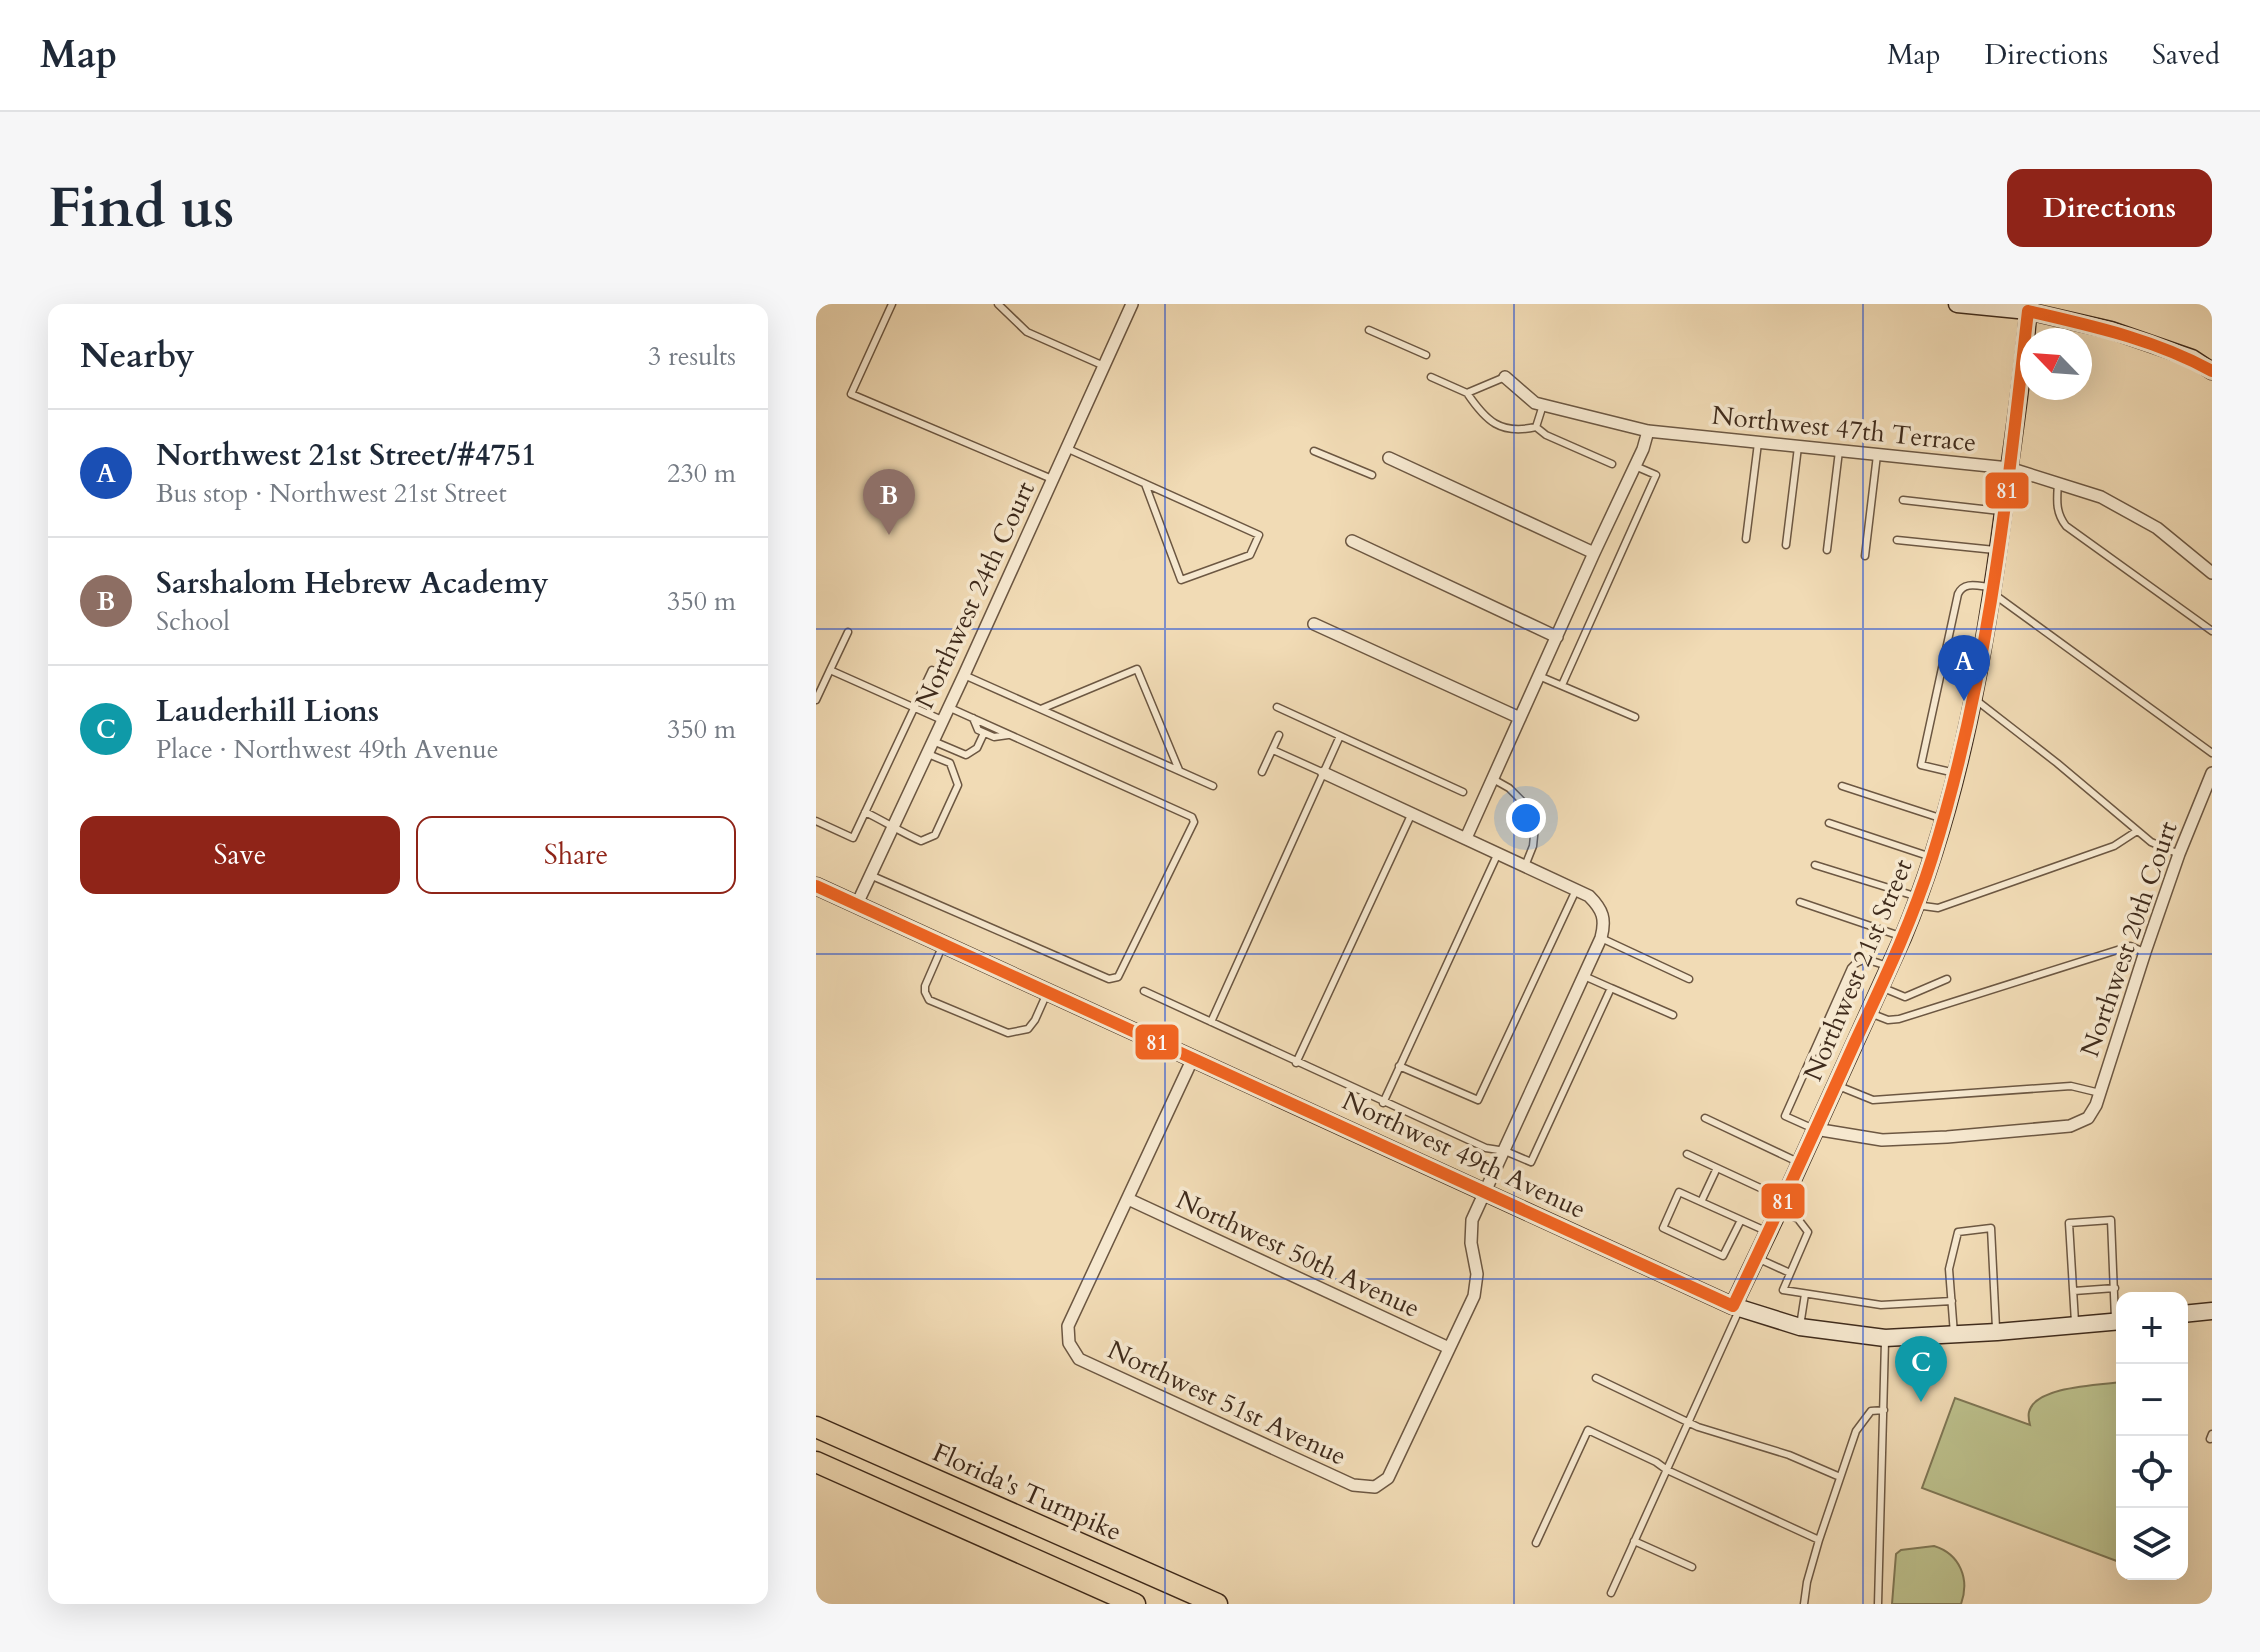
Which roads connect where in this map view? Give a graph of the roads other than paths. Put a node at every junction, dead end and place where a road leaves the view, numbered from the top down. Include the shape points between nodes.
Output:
1 (892, 304) edge
2 (998, 304) edge
3 (1132, 304) edge
4 (1957, 304) edge
5 (2029, 307) edge
6 (1369, 330) dead end
7 (1426, 355) dead end
8 (1104, 366) junction
9 (2212, 371) edge
10 (1431, 377) dead end
11 (1505, 377) joint
12 (1467, 393) junction
13 (1543, 405) junction
14 (1536, 427) junction
15 (1648, 431) junction
16 (1758, 443) junction
17 (1798, 447) junction
18 (1066, 448) junction
19 (1314, 451) dead end
20 (1839, 451) junction
21 (1877, 455) junction
22 (1389, 458) dead end
23 (1612, 464) dead end
24 (1635, 466) junction
25 (2009, 468) junction
26 (1372, 475) dead end
27 (1052, 479) junction
28 (2058, 483) junction
29 (1145, 484) junction
30 (1903, 500) dead end
31 (2004, 512) junction
32 (1746, 539) dead end
33 (1897, 540) dead end
34 (1352, 541) dead end
35 (1786, 545) dead end
36 (1827, 550) dead end
37 (1998, 550) junction
38 (1594, 553) junction
39 (1865, 556) dead end
40 (2212, 573) edge
41 (1993, 590) junction
42 (1314, 624) dead end
43 (2212, 631) edge
44 (848, 632) dead end
45 (1557, 637) junction
46 (830, 670) junction
47 (932, 670) dead end
48 (964, 675) junction
49 (1539, 676) junction
50 (1562, 685) junction
51 (1973, 698) junction
52 (816, 700) edge
53 (948, 707) junction
54 (1277, 707) dead end
55 (915, 708) junction
56 (1041, 709) junction
57 (1635, 717) dead end
58 (973, 718) junction
59 (1520, 718) junction
60 (942, 720) junction
61 (984, 733) junction
62 (1011, 735) junction
63 (1279, 735) dead end
64 (1340, 736) junction
65 (933, 741) junction
66 (1273, 750) junction
67 (927, 753) junction
68 (2212, 753) edge
69 (1179, 771) junction
70 (1262, 772) dead end
71 (1324, 773) junction
72 (2212, 773) edge
73 (1957, 774) junction
74 (1493, 779) junction
75 (1213, 786) dead end
76 (1842, 786) dead end
77 (1463, 792) dead end
78 (1526, 805) dead end
79 (865, 812) junction
80 (1412, 813) junction
81 (1943, 819) junction
82 (816, 821) edge
83 (1829, 823) dead end
84 (893, 826) junction
85 (1535, 826) dead end
86 (2137, 831) junction
87 (1466, 838) junction
88 (1498, 853) junction
89 (2179, 854) junction
90 (1931, 857) junction
91 (1815, 865) dead end
92 (1525, 866) junction
93 (870, 875) junction
94 (816, 886) edge
95 (1576, 890) junction
96 (1800, 902) dead end
97 (1917, 902) junction
98 (857, 904) junction
99 (1903, 937) junction
100 (1601, 938) junction
101 (944, 944) junction
102 (2145, 952) junction
103 (1889, 967) junction
104 (1584, 976) junction
105 (1689, 979) dead end
106 (1947, 979) dead end
107 (1881, 987) junction
108 (1611, 988) junction
109 (1048, 991) junction
110 (1144, 991) dead end
111 (1870, 1013) junction
112 (1673, 1015) dead end
113 (1211, 1022) junction
114 (1193, 1058) junction
115 (1296, 1063) junction
116 (1399, 1066) junction
117 (1836, 1085) junction
118 (2100, 1093) junction
119 (1383, 1103) junction
120 (1705, 1118) dead end
121 (1815, 1129) junction
122 (1505, 1151) junction
123 (1687, 1154) dead end
124 (1800, 1163) junction
125 (1717, 1168) junction
126 (1487, 1192) junction
127 (1128, 1199) junction
128 (1701, 1202) junction
129 (1781, 1205) junction
130 (1741, 1220) junction
131 (1768, 1232) junction
132 (1757, 1258) junction
133 (1790, 1273) junction
134 (2115, 1288) junction
135 (2074, 1291) junction
136 (1805, 1294) junction
137 (2116, 1296) edge
138 (1952, 1301) junction
139 (1736, 1307) junction
140 (2212, 1311) edge
141 (2188, 1313) edge
142 (2116, 1321) edge
143 (2075, 1325) junction
144 (1800, 1327) junction
145 (1997, 1332) junction
146 (1954, 1335) junction
147 (1885, 1338) junction
148 (1449, 1348) junction
149 (1596, 1378) dead end
150 (1884, 1410) junction
151 (1689, 1422) junction
152 (816, 1427) edge
153 (816, 1462) edge
154 (1667, 1470) junction
155 (1840, 1477) junction
156 (1819, 1540) junction
157 (1634, 1541) junction
158 (1536, 1543) dead end
159 (1692, 1567) dead end
160 (1611, 1593) dead end
161 (1135, 1604) edge
162 (1217, 1604) edge
163 (1804, 1604) edge
164 (1878, 1604) edge

1 - 27 lane via 851,394
2 - 8 lane via 1027,332
3 - 8 street, Northwest 24th Court
4 - 5 street
5 - 9 street via 2192,358
5 - 25 street, Northwest 21st Street
6 - 7 lane
8 - 18 street, Northwest 24th Court
10 - 12 lane
11 - 12 lane
11 - 13 street, Northwest 47th Terrace
12 - 14 lane via 1481,414 1498,425 1520,431
13 - 14 lane
13 - 15 street, Northwest 47th Terrace
14 - 23 lane
15 - 16 street, Northwest 47th Terrace
15 - 24 street
16 - 17 street, Northwest 47th Terrace
16 - 32 lane
17 - 20 street, Northwest 47th Terrace
17 - 35 lane
18 - 27 street, Northwest 24th Court
18 - 29 lane
19 - 26 lane
20 - 21 street, Northwest 47th Terrace
20 - 36 lane
21 - 25 street, Northwest 47th Terrace
21 - 39 lane
22 - 38 street
24 - 38 street
24 - 50 lane via 1656,475
25 - 28 street, Northwest 47th Terrace
25 - 31 street, Northwest 21st Street
27 - 48 street, Northwest 24th Court
28 - 40 street, Northwest 47th Terrace via 2101,497 2157,528
28 - 43 lane via 2056,503 2066,526
29 - 29 lane via 1181,580 1250,555 1259,535
30 - 31 lane
31 - 37 street, Northwest 21st Street
33 - 37 lane
34 - 45 street
37 - 41 street, Northwest 21st Street
38 - 45 street
41 - 51 street, Northwest 21st Street
41 - 68 lane
41 - 73 lane via 1970,585 1958,594 1921,765
42 - 59 street
44 - 46 lane
45 - 49 street
46 - 52 lane
46 - 55 lane
47 - 55 lane
48 - 53 street, Northwest 24th Court
48 - 56 lane
49 - 50 lane
49 - 59 street
50 - 57 lane
51 - 73 street, Northwest 21st Street
51 - 86 lane
53 - 58 lane
53 - 60 street, Northwest 24th Court
54 - 64 lane
55 - 60 lane
55 - 79 lane
56 - 69 lane
56 - 69 lane via 1137,669
58 - 61 lane
58 - 62 lane
59 - 74 street
60 - 65 street, Northwest 24th Court
61 - 62 lane
61 - 65 lane via 977,748 966,755
62 - 93 lane via 1192,817 1118,977 1109,979
63 - 66 lane
64 - 71 lane
64 - 77 lane
65 - 67 street, Northwest 24th Court
66 - 70 lane
66 - 71 lane
67 - 84 street, Northwest 24th Court
67 - 84 lane via 950,763 958,785 935,835 921,841
69 - 75 lane
71 - 80 street
71 - 113 lane
72 - 89 street, Northwest 20th Court
73 - 81 street, Northwest 21st Street
74 - 78 lane
74 - 87 street
76 - 81 lane
79 - 82 lane via 853,838
79 - 84 lane
80 - 87 street
80 - 115 lane
81 - 90 street, Northwest 21st Street
83 - 90 lane
84 - 93 street, Northwest 24th Court
85 - 92 lane
86 - 89 lane
86 - 97 lane via 2114,846 1938,908
87 - 88 street
88 - 92 street
88 - 116 lane
89 - 102 street, Northwest 20th Court
90 - 97 street, Northwest 21st Street
91 - 97 lane
92 - 95 street
93 - 98 street, Northwest 24th Court
94 - 98 street, Northwest 49th Avenue
95 - 100 street via 1589,896 1604,915
95 - 116 lane via 1478,1100
96 - 99 lane
97 - 99 street, Northwest 21st Street
98 - 101 street, Northwest 49th Avenue
99 - 103 street, Northwest 21st Street
100 - 104 street
100 - 105 lane
101 - 109 street, Northwest 49th Avenue
101 - 109 lane via 925,986 929,1000 1008,1033 1028,1029
102 - 111 lane via 2130,946 1899,1019
102 - 118 street, Northwest 20th Court
103 - 107 street, Northwest 21st Street
103 - 121 lane via 1868,959 1851,968 1785,1116
104 - 108 lane
104 - 122 street
106 - 107 lane via 1905,997
107 - 111 street, Northwest 21st Street
108 - 112 lane
108 - 122 lane via 1531,1162
109 - 114 street, Northwest 49th Avenue
110 - 113 lane
111 - 117 street, Northwest 21st Street
113 - 115 lane
114 - 126 street, Northwest 49th Avenue
114 - 127 street
115 - 119 lane
116 - 119 lane
117 - 118 lane via 1873,1100 2071,1086
117 - 121 street, Northwest 21st Street
118 - 121 street, Northwest 20th Court via 2088,1118 2070,1126 1882,1140
119 - 122 lane via 1486,1148
120 - 124 lane
121 - 124 street, Northwest 21st Street
122 - 126 street
123 - 125 lane
124 - 129 street, Northwest 21st Street
125 - 128 lane
125 - 129 lane
126 - 139 street, Northwest 49th Avenue
126 - 148 street via 1472,1220 1474,1296
127 - 148 street, Northwest 50th Avenue
127 - 148 street, Northwest 51st Avenue via 1068,1326 1069,1343 1079,1359 1353,1485 1375,1487 1388,1478
128 - 130 lane
128 - 130 lane via 1679,1192 1663,1228 1723,1256
129 - 131 street, Northwest 21st Street
129 - 133 lane via 1808,1232
130 - 131 lane
131 - 132 street, Northwest 21st Street
132 - 133 lane
132 - 139 street, Northwest 21st Street
133 - 136 lane via 1783,1290
134 - 135 lane
134 - 135 lane via 2111,1220 2069,1223
134 - 137 lane
135 - 143 lane
136 - 138 lane via 1881,1305
136 - 144 lane
138 - 145 lane via 1949,1269 1958,1232 1991,1228
138 - 146 lane
139 - 144 street, Northwest 49th Avenue
139 - 151 lane
140 - 141 street
142 - 143 street, Northwest 49th Avenue
143 - 145 street, Northwest 49th Avenue
144 - 147 street, Northwest 49th Avenue
145 - 146 street, Northwest 49th Avenue
146 - 147 street, Northwest 49th Avenue
147 - 150 lane
149 - 151 lane
150 - 155 lane via 1871,1411 1856,1431
150 - 164 lane
151 - 154 lane
151 - 155 lane
152 - 162 highway, Florida's Turnpike
153 - 161 highway
154 - 156 lane
154 - 157 lane
154 - 158 lane via 1588,1430
155 - 156 lane
156 - 163 lane
157 - 159 lane
157 - 160 lane

